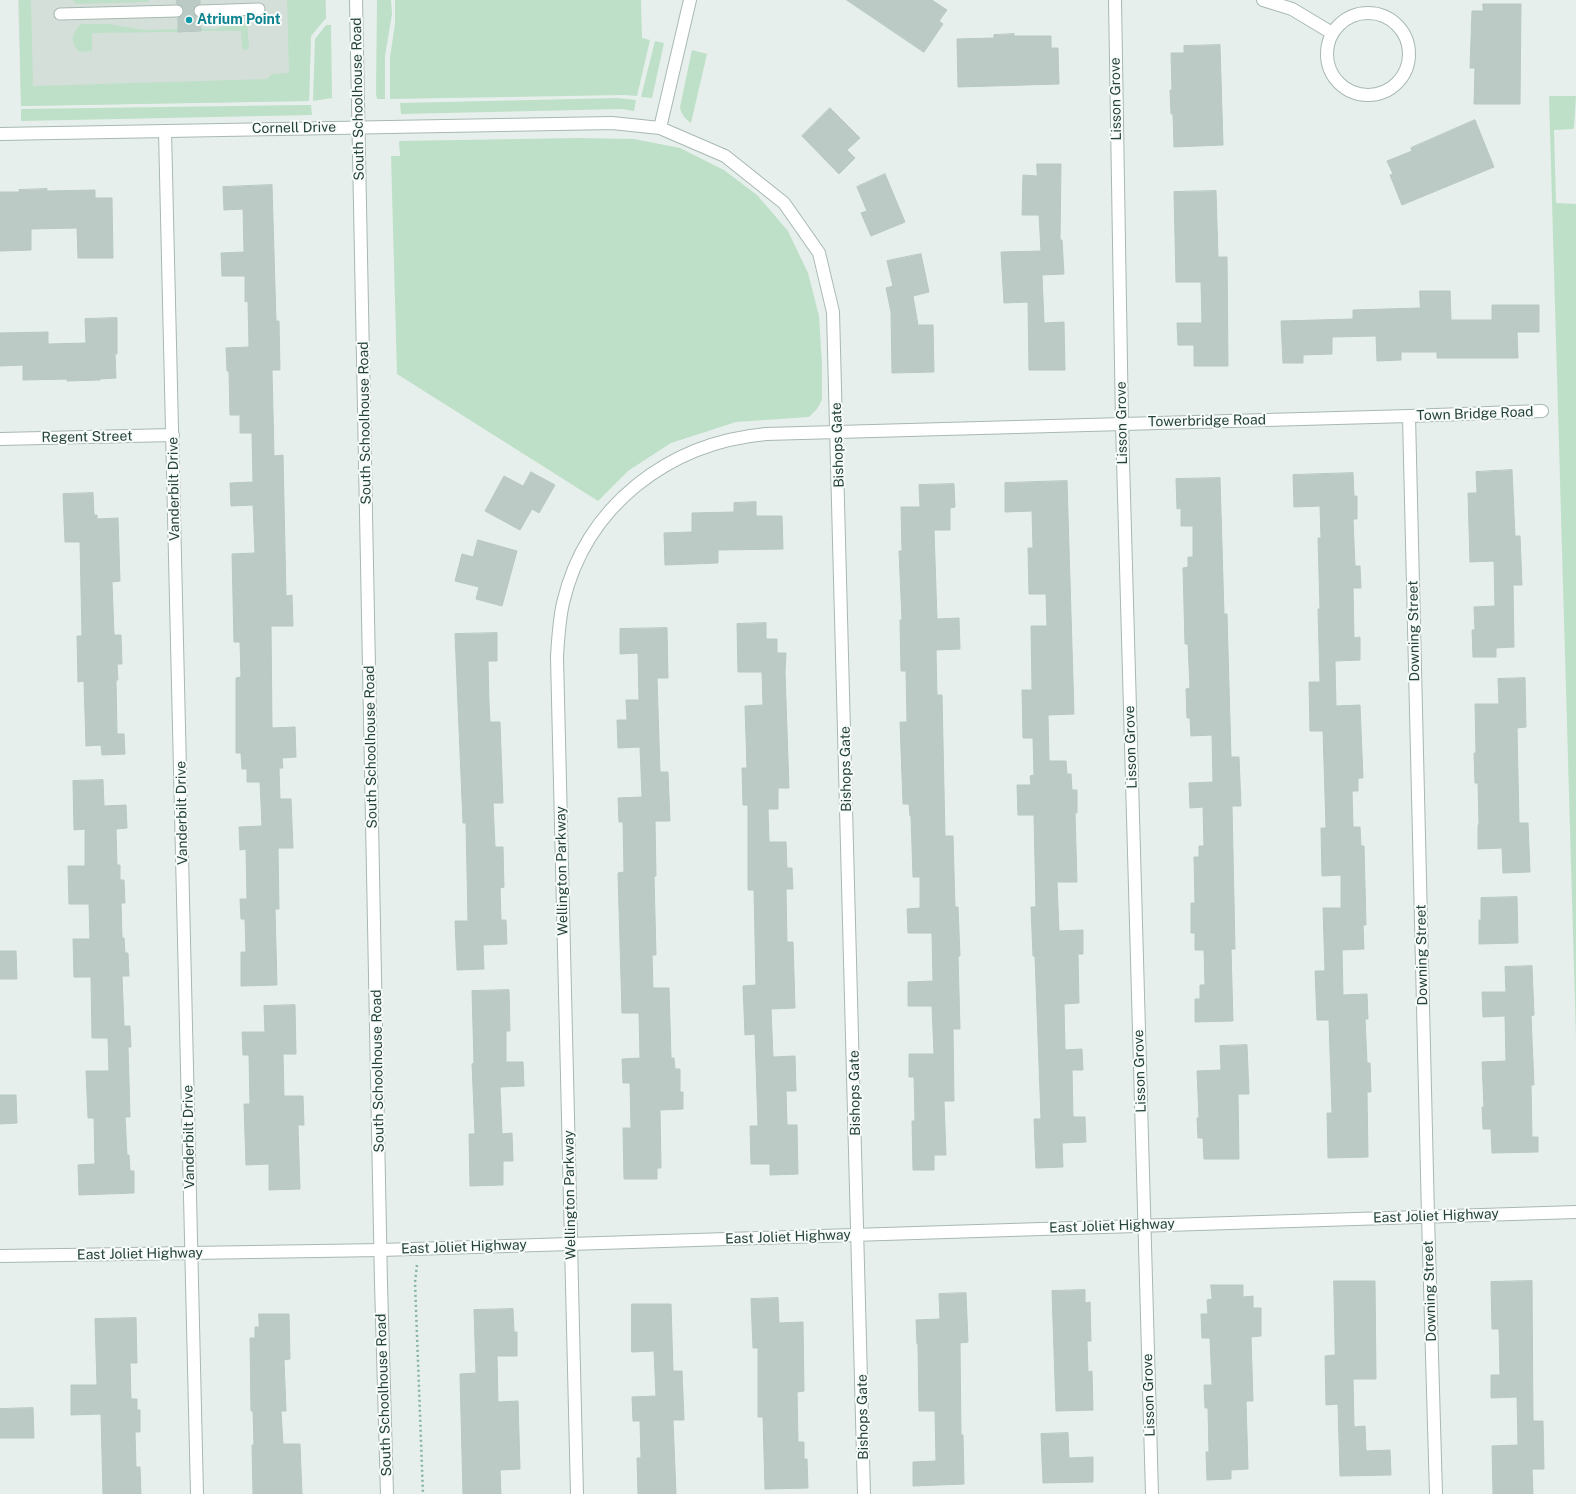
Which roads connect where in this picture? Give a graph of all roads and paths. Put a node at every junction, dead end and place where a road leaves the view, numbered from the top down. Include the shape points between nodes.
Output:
1 (356, 0) edge
2 (690, 0) edge
3 (1115, 0) edge
4 (1263, 0) edge
5 (259, 9) dead end
6 (200, 10) dead end
7 (178, 11) dead end
8 (60, 14) dead end
9 (1332, 33) junction
10 (359, 127) junction
11 (660, 128) junction
12 (165, 131) junction
13 (0, 134) edge
14 (1542, 411) dead end
15 (1409, 416) junction
16 (1122, 424) junction
17 (838, 431) junction
18 (173, 436) junction
19 (0, 439) edge
20 (1576, 1212) edge
21 (1428, 1216) junction
22 (1145, 1226) junction
23 (858, 1234) junction
24 (571, 1243) junction
25 (416, 1248) junction
26 (381, 1250) junction
27 (192, 1254) junction
28 (0, 1256) edge
29 (197, 1494) edge
30 (387, 1494) edge
31 (423, 1494) edge
32 (577, 1494) edge
33 (864, 1494) edge
34 (1152, 1494) edge
35 (1436, 1494) edge

1 - 10 street, South Schoolhouse Road
2 - 11 street
3 - 16 street, Lisson Grove
4 - 9 street via 1292,9
5 - 6 lane
7 - 8 lane
9 - 9 street via 1326,53 1328,67 1335,79 1345,88 1358,94 1384,92 1396,85 1404,74 1409,62 1410,48 1397,24 1386,16 1373,12 1359,13 1346,18
10 - 11 street, Cornell Drive via 612,123
10 - 12 street, Cornell Drive
10 - 26 street, South Schoolhouse Road
11 - 17 street, Bishops Gate via 725,156 784,203 819,253 833,312
12 - 13 street, Cornell Drive
12 - 18 street, Vanderbilt Drive
14 - 15 street, Town Bridge Road
15 - 16 street, Towerbridge Road
15 - 21 street, Downing Street
16 - 17 street, Towerbridge Road
16 - 22 street, Lisson Grove
17 - 23 street, Bishops Gate
17 - 24 street, Wellington Parkway via 742,436 713,443 678,458 651,473 627,493 603,520 585,546 573,573 564,603 557,657
18 - 19 street, Regent Street
18 - 27 street, Vanderbilt Drive
20 - 21 street, East Joliet Highway
21 - 22 street, East Joliet Highway
21 - 35 street, Downing Street
22 - 23 street, East Joliet Highway
22 - 34 street, Lisson Grove
23 - 24 street, East Joliet Highway
23 - 33 street, Bishops Gate
24 - 25 street, East Joliet Highway
24 - 32 street, Wellington Parkway
25 - 26 street, East Joliet Highway
25 - 31 path via 415,1298
26 - 27 street, East Joliet Highway
26 - 30 street, South Schoolhouse Road
27 - 28 street, East Joliet Highway
27 - 29 street, Vanderbilt Drive

